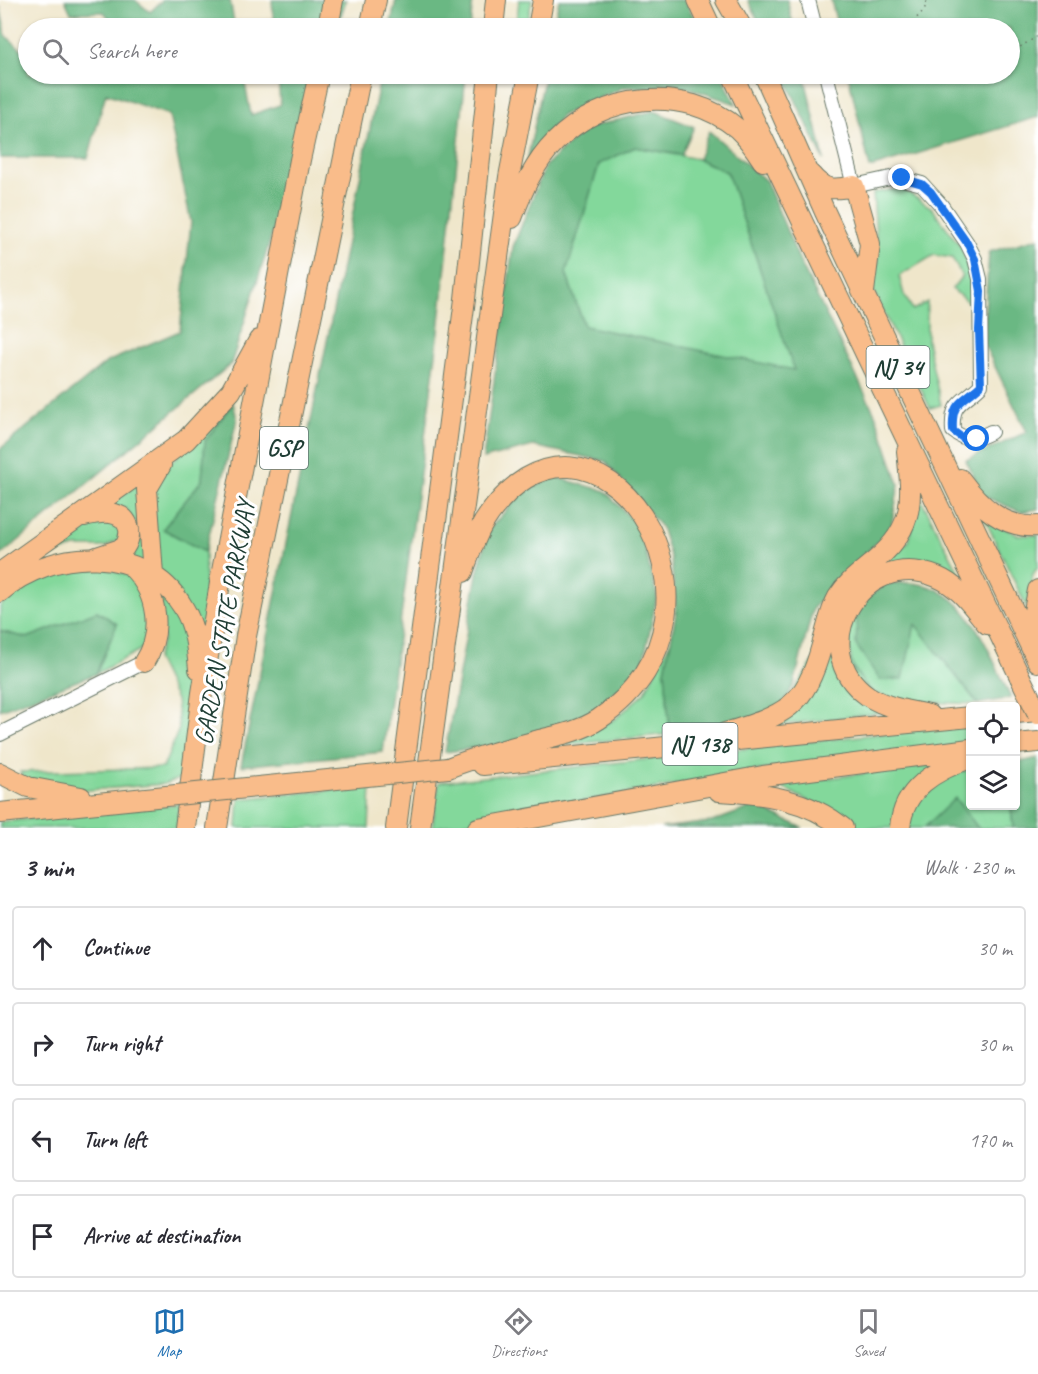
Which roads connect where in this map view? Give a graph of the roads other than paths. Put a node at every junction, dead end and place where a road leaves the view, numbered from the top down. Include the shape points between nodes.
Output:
1 (333, 0) edge
2 (376, 0) edge
3 (496, 0) edge
4 (543, 0) edge
5 (698, 0) edge
6 (726, 0) edge
7 (738, 0) edge
8 (808, 0) edge
9 (330, 18) edge
10 (372, 18) edge
11 (494, 18) edge
12 (540, 18) edge
13 (706, 18) edge
14 (738, 18) edge
15 (742, 18) edge
16 (812, 18) edge
17 (317, 84) edge
18 (359, 84) edge
19 (488, 84) edge
20 (527, 84) edge
21 (737, 84) edge
22 (769, 84) edge
23 (828, 84) edge
24 (811, 175) junction
25 (854, 186) junction
26 (802, 223) junction
27 (501, 245) junction
28 (864, 292) junction
29 (270, 319) junction
30 (991, 432) dead end
31 (905, 436) junction
32 (170, 453) junction
33 (943, 457) junction
34 (76, 519) junction
35 (1038, 526) edge
36 (91, 558) junction
37 (130, 564) junction
38 (0, 573) edge
39 (153, 575) junction
40 (1038, 590) edge
41 (0, 592) edge
42 (452, 603) junction
43 (1009, 653) junction
44 (1037, 660) edge
45 (144, 662) joint
46 (202, 693) junction
47 (1038, 712) edge
48 (1020, 713) edge
49 (962, 718) edge
50 (0, 734) edge
51 (1038, 742) edge
52 (1020, 744) edge
53 (685, 745) junction
54 (966, 749) edge
55 (966, 760) edge
56 (448, 768) junction
57 (0, 773) edge
58 (686, 790) junction
59 (111, 801) junction
60 (0, 813) edge
61 (185, 828) edge
62 (217, 828) edge
63 (396, 828) edge
64 (420, 828) edge
65 (478, 828) edge
66 (843, 828) edge
67 (900, 828) edge

1 - 9 highway
2 - 10 highway
3 - 11 highway
4 - 12 highway
5 - 13 highway
6 - 14 highway
7 - 15 highway
8 - 16 street
17 - 29 highway
18 - 62 highway, GARDEN STATE PARKWAY / GSP via 246,636
19 - 63 highway via 465,299
20 - 27 highway
21 - 26 highway, NJ 34
22 - 24 highway, NJ 34
23 - 25 street
24 - 25 highway via 818,184 830,189
24 - 28 highway, NJ 34
25 - 28 highway via 870,244
25 - 30 street via 902,178 922,184 941,205 975,259 981,291 981,385 955,406 953,431 964,439 977,439
26 - 27 highway via 767,166 738,129 702,109 670,100 645,99 621,103 588,116 554,143 522,191
26 - 31 highway, NJ 34
27 - 42 highway
28 - 33 highway, NJ 34
29 - 32 highway via 231,391
29 - 46 highway
31 - 43 highway, NJ 34
31 - 53 highway via 912,496 905,525 893,544 838,597 806,690 781,712 760,722
32 - 34 highway
32 - 39 highway via 152,475 147,489
33 - 35 highway via 972,496 991,513 1015,524
33 - 44 highway, NJ 34
34 - 36 highway via 115,513 128,527 129,538 124,548
34 - 38 highway
36 - 37 highway
36 - 41 highway via 70,559 37,569
37 - 39 highway
37 - 45 highway via 153,597 155,637 153,649
39 - 46 highway via 177,598 193,627
40 - 44 highway via 1034,611
42 - 56 highway via 477,535 493,509 524,480 558,468 583,470 606,478 636,506 657,547 666,600 664,629 654,659 638,684 616,706 577,730
42 - 64 highway
43 - 47 highway, NJ 34, bridge
43 - 49 highway via 965,597 938,578 906,571 880,577 859,592 847,610 840,633 843,660 853,680 867,695 890,706
45 - 50 street
46 - 61 highway
47 - 48 highway
49 - 53 highway, NJ 138
51 - 52 highway
53 - 56 highway, NJ 138
54 - 58 highway, NJ 138 via 848,763
55 - 67 highway via 935,774 913,792 903,810
56 - 59 highway, NJ 138, bridge
57 - 59 highway via 42,791
58 - 65 highway, NJ 138
58 - 66 highway via 767,796 801,803
59 - 60 highway, NJ 138

